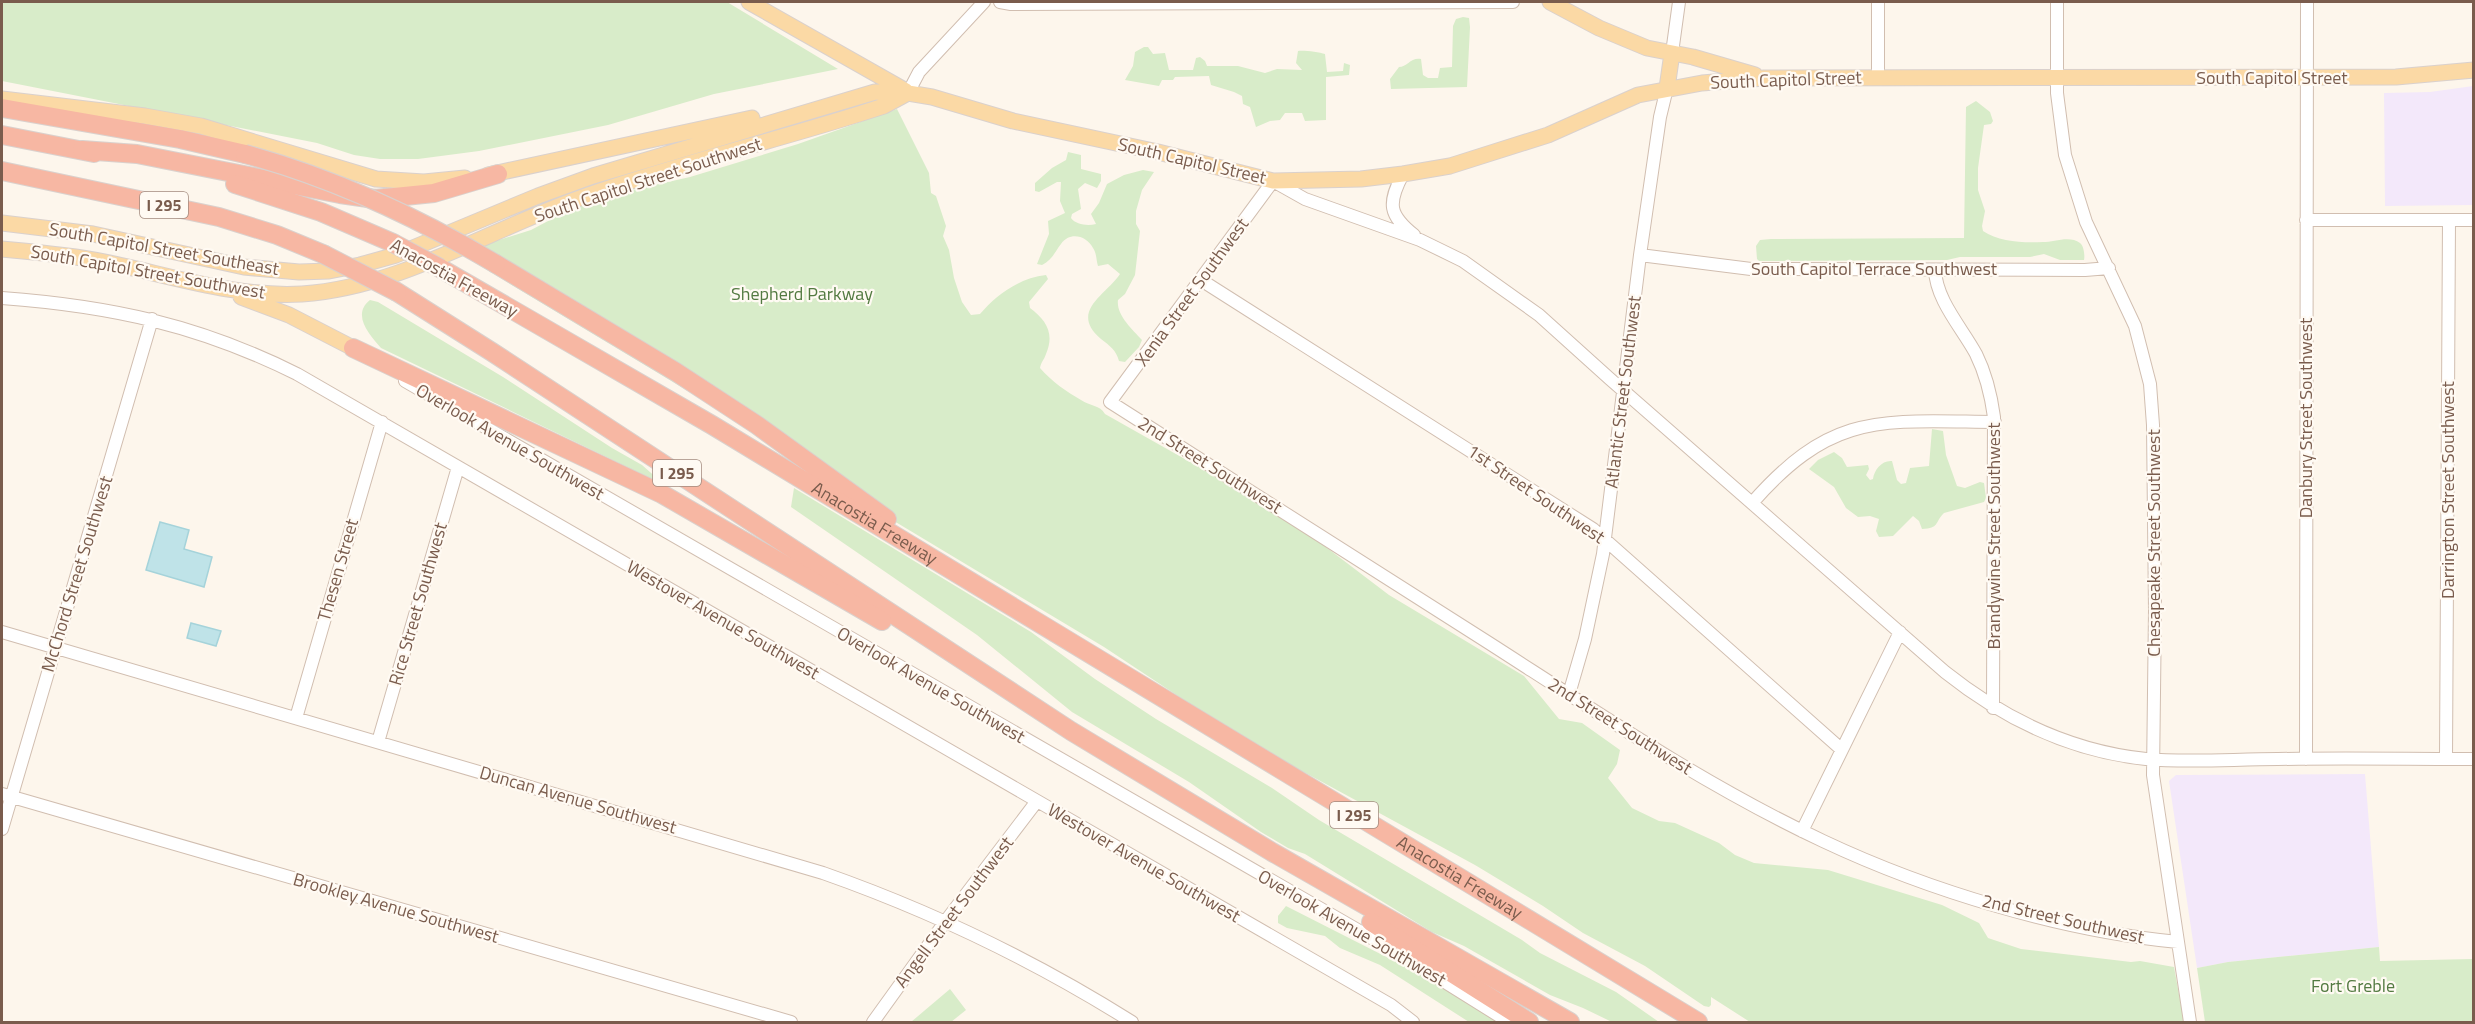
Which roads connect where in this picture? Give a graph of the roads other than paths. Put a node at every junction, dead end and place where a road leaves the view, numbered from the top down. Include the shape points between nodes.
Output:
1 (749, 2) edge
2 (984, 2) edge
3 (1000, 2) edge
4 (1513, 2) edge
5 (1550, 2) edge
6 (1679, 2) edge
7 (1878, 2) edge
8 (2057, 2) edge
9 (2307, 2) edge
10 (1672, 53) junction
11 (2474, 70) edge
12 (1764, 78) junction
13 (1878, 78) junction
14 (2057, 78) junction
15 (2306, 78) junction
16 (1668, 88) junction
17 (908, 93) junction
18 (2, 99) edge
19 (2, 108) edge
20 (803, 112) junction
21 (2, 135) edge
22 (82, 150) junction
23 (2, 171) edge
24 (498, 174) junction
25 (1403, 174) junction
26 (2, 178) edge
27 (47, 180) junction
28 (1273, 181) junction
29 (2306, 220) junction
30 (2449, 220) junction
31 (2474, 220) edge
32 (2, 223) edge
33 (1420, 240) junction
34 (2, 249) edge
35 (1640, 255) junction
36 (2109, 268) junction
37 (1935, 270) junction
38 (1201, 280) junction
39 (183, 281) junction
40 (2, 298) edge
41 (152, 319) junction
42 (353, 348) junction
43 (1624, 392) junction
44 (1110, 402) joint
45 (382, 422) junction
46 (1995, 422) junction
47 (458, 466) junction
48 (1752, 503) junction
49 (1605, 540) junction
50 (1010, 607) junction
51 (2, 632) edge
52 (1900, 632) junction
53 (56, 648) junction
54 (957, 657) junction
55 (1569, 694) junction
56 (1994, 708) junction
57 (296, 718) junction
58 (378, 742) junction
59 (1841, 748) junction
60 (2153, 759) junction
61 (2306, 759) junction
62 (2446, 759) junction
63 (2474, 759) edge
64 (6, 795) edge
65 (1037, 801) junction
66 (2, 829) edge
67 (1802, 831) junction
68 (1272, 852) junction
69 (945, 922) junction
70 (2178, 942) junction
71 (791, 1023) edge
72 (873, 1023) edge
73 (1132, 1023) edge
74 (1413, 1023) edge
75 (1509, 1023) edge
76 (1529, 1023) edge
77 (1569, 1023) edge
78 (1698, 1023) edge
79 (2190, 1023) edge

1 - 17 main road
2 - 17 street via 919,72
3 - 4 street
5 - 10 main road via 1610,33
6 - 10 street
7 - 13 street
8 - 14 street, Chesapeake Street Southwest
9 - 15 street, Danbury Street Southwest
10 - 12 main road
10 - 16 main road
11 - 15 main road, South Capitol Street via 2396,77
12 - 13 main road, South Capitol Street
12 - 16 main road, South Capitol Street
13 - 14 main road, South Capitol Street
14 - 15 main road, South Capitol Street
14 - 36 street, Chesapeake Street Southwest via 2060,125 2072,181 2086,222
15 - 29 street, Danbury Street Southwest
16 - 25 main road, South Capitol Street via 1638,95 1512,148 1450,166
16 - 35 street, Atlantic Street Southwest via 1660,117
17 - 20 main road, South Capitol Street Southeast via 868,93
17 - 28 main road, South Capitol Street
17 - 39 main road, South Capitol Street Southwest via 884,106 579,198 404,271 351,286 287,294
18 - 24 main road via 194,125 376,179 437,181
19 - 50 highway, bridge via 245,154 290,167 383,204 441,232 650,355 731,408 954,562
20 - 24 main road via 755,118
20 - 32 main road, South Capitol Street Southeast via 575,182 404,252 329,271 244,267 93,234
21 - 22 highway, Anacostia Freeway / I 295
22 - 24 highway via 137,154 375,199 434,193
22 - 50 highway, Anacostia Freeway / I 295, bridge via 265,192 393,243 686,410
23 - 27 highway, I 295
25 - 28 main road, South Capitol Street
25 - 33 street via 1396,187 1393,214
26 - 27 highway
27 - 54 highway, I 295, bridge via 219,217 277,235 397,292
28 - 33 street via 1305,199
28 - 38 street, Xenia Street Southwest
29 - 30 street
29 - 61 street, Danbury Street Southwest
30 - 31 street
30 - 62 street, Darrington Street Southwest
33 - 43 street via 1463,261 1507,290
34 - 39 main road, South Capitol Street Southwest via 96,260
35 - 37 street, South Capitol Terrace Southwest via 1751,269
35 - 43 street, Atlantic Street Southwest
36 - 37 street, South Capitol Terrace Southwest
36 - 60 street, Chesapeake Street Southwest via 2136,326 2151,398
37 - 46 street, Brandywine Street Southwest via 1939,290 1984,373
38 - 44 street, Xenia Street Southwest
38 - 49 street, 1st Street Southwest via 1580,520
39 - 42 main road via 275,309
40 - 41 street, Westover Avenue Southwest via 75,305
41 - 45 street, Westover Avenue Southwest via 213,336 266,358
41 - 53 street, McChord Street Southwest
42 - 54 highway via 662,494 901,632
42 - 75 street, Overlook Avenue Southwest via 435,399 1408,959
43 - 48 street
43 - 49 street, Atlantic Street Southwest
44 - 55 street, 2nd Street Southwest
45 - 47 street, Westover Avenue Southwest
45 - 57 street, Thesen Street
46 - 48 street via 1893,422 1848,430 1804,452
46 - 56 street, Brandywine Street Southwest
47 - 58 street, Rice Street Southwest
47 - 65 street, Westover Avenue Southwest
48 - 52 street
49 - 55 street, Atlantic Street Southwest via 1585,639
49 - 59 street, 1st Street Southwest
50 - 78 highway, Anacostia Freeway / I 295
51 - 53 street, Duncan Avenue Southwest
52 - 56 street
52 - 59 street
53 - 57 street, Duncan Avenue Southwest
53 - 64 street, McChord Street Southwest
54 - 68 highway, I 295
55 - 67 street, 2nd Street Southwest via 1692,771
56 - 60 street via 2040,733 2067,742 2102,752
57 - 58 street, Duncan Avenue Southwest
58 - 69 street, Duncan Avenue Southwest via 823,873
59 - 67 street
60 - 61 street
60 - 70 street, Chesapeake Street Southwest
61 - 62 street
62 - 63 street
64 - 66 street, McChord Street Southwest
64 - 71 street, Brookley Avenue Southwest
65 - 69 street, Angell Street Southwest
65 - 74 street, Westover Avenue Southwest via 1391,1005
67 - 70 street, 2nd Street Southwest via 1886,868 1985,902 2082,926
68 - 76 highway via 1327,894
68 - 77 highway, I 295
69 - 72 street, Angell Street Southwest
69 - 73 street, Duncan Avenue Southwest via 1020,958
70 - 79 street, Chesapeake Street Southwest

